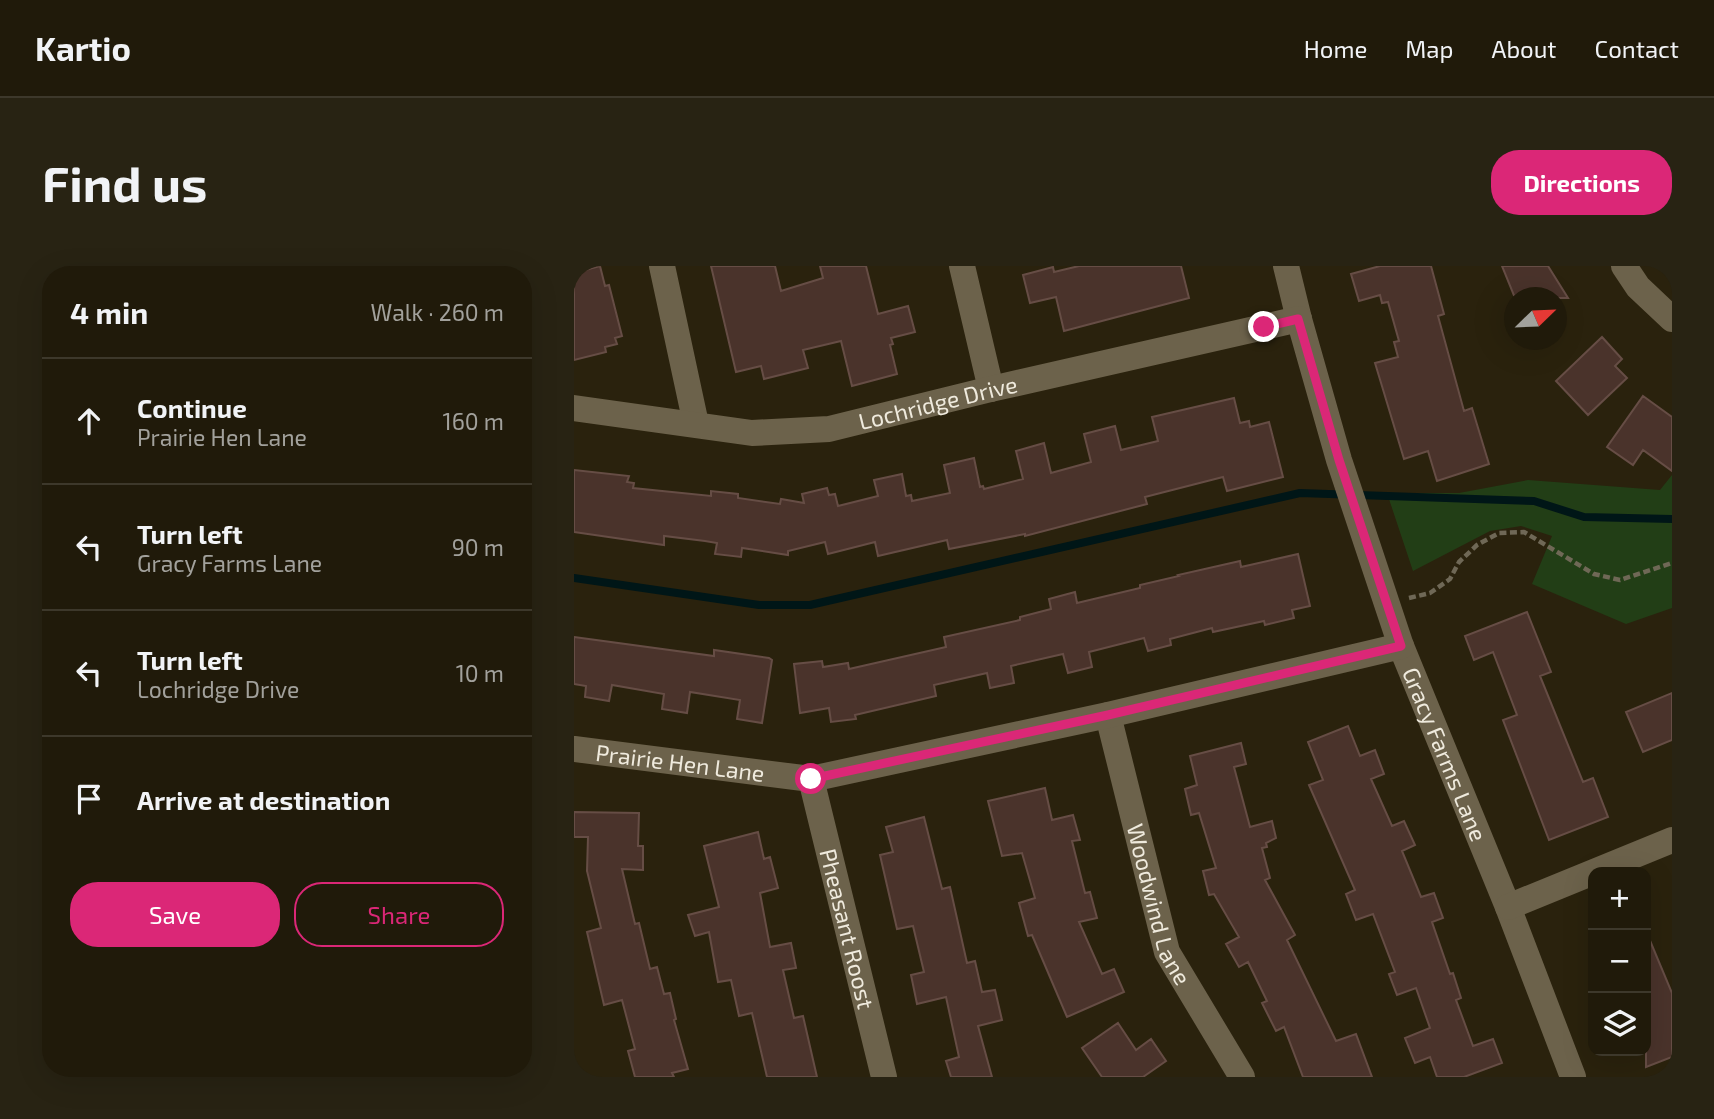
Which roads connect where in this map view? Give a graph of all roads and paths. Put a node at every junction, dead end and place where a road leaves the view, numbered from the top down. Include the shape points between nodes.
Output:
1 (662, 266) edge
2 (962, 266) edge
3 (1286, 266) edge
4 (1624, 266) edge
5 (1298, 319) junction
6 (1672, 319) edge
7 (991, 389) junction
8 (574, 408) edge
9 (695, 424) junction
10 (1672, 563) edge
11 (1419, 596) dead end
12 (1401, 646) junction
13 (1108, 715) junction
14 (574, 749) edge
15 (811, 779) junction
16 (1672, 840) edge
17 (1508, 906) junction
18 (884, 1077) edge
19 (1242, 1077) edge
20 (1573, 1077) edge

1 - 9 street
2 - 7 street
3 - 5 street, Gracy Farms Lane
4 - 6 street via 1638,287
5 - 7 street, Lochridge Drive
5 - 12 street, Gracy Farms Lane
7 - 9 street, Lochridge Drive via 829,429 752,433
8 - 9 street, Lochridge Drive
10 - 11 path via 1620,580 1594,574 1524,531 1499,533 1477,545 1459,562 1450,579
12 - 13 street, Prairie Hen Lane
12 - 17 street, Gracy Farms Lane
13 - 15 street, Prairie Hen Lane
13 - 19 street, Woodwind Lane via 1167,952
14 - 15 street, Prairie Hen Lane
15 - 18 street, Pheasant Roost
16 - 17 street
17 - 20 street, Gracy Farms Lane

